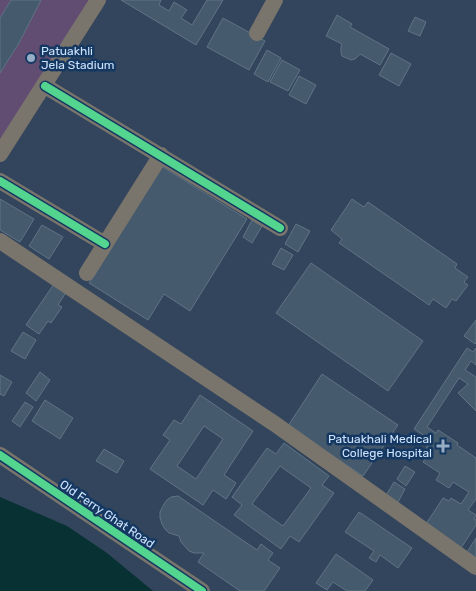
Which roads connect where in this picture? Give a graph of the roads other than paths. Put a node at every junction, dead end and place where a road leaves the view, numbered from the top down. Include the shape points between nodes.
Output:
1 (98, 0) edge
2 (275, 0) edge
3 (257, 33) dead end
4 (44, 86) junction
5 (0, 154) edge
6 (161, 155) junction
7 (0, 181) edge
8 (280, 228) dead end
9 (0, 241) edge
10 (105, 244) junction
11 (87, 273) dead end
12 (0, 455) edge
13 (476, 567) edge
14 (202, 591) edge

1 - 4 street
2 - 3 street
4 - 5 street
4 - 6 street
6 - 8 street
6 - 10 street
7 - 10 street
9 - 13 street via 275,424
10 - 11 street
12 - 14 street, Old Ferry Ghat Road

